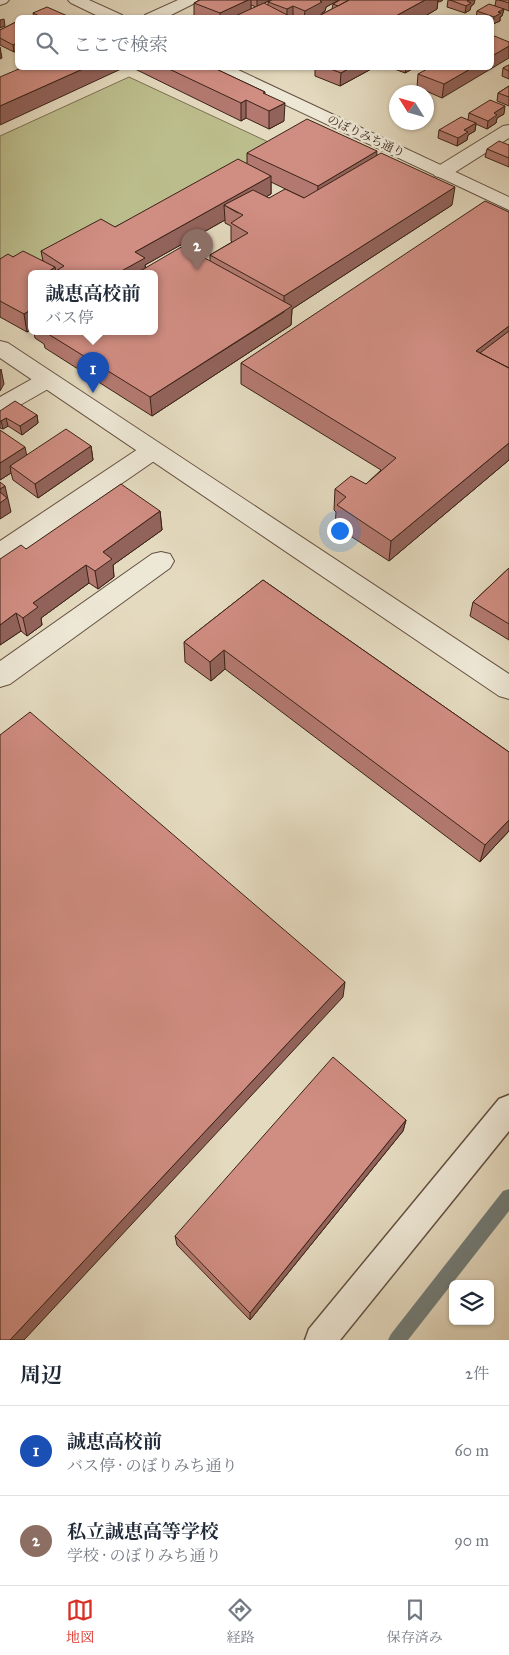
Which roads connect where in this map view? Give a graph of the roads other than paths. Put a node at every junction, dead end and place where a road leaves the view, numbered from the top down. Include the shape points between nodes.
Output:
1 (76, 0) edge
2 (190, 0) edge
3 (109, 15) edge
4 (158, 15) edge
5 (226, 70) edge
6 (509, 130) edge
7 (442, 172) junction
8 (509, 204) edge
9 (0, 348) edge
10 (47, 380) junction
11 (0, 407) edge
12 (152, 451) junction
13 (0, 554) edge
14 (161, 562) dead end
15 (0, 676) edge
16 (509, 688) edge
17 (509, 1109) edge
18 (320, 1340) edge

1 - 3 street
2 - 4 street
5 - 7 street, のぼりみち通り
6 - 7 street
7 - 8 street, のぼりみち通り
9 - 10 street
10 - 11 street
10 - 12 street
12 - 13 street
12 - 16 street
14 - 15 street
17 - 18 lane

